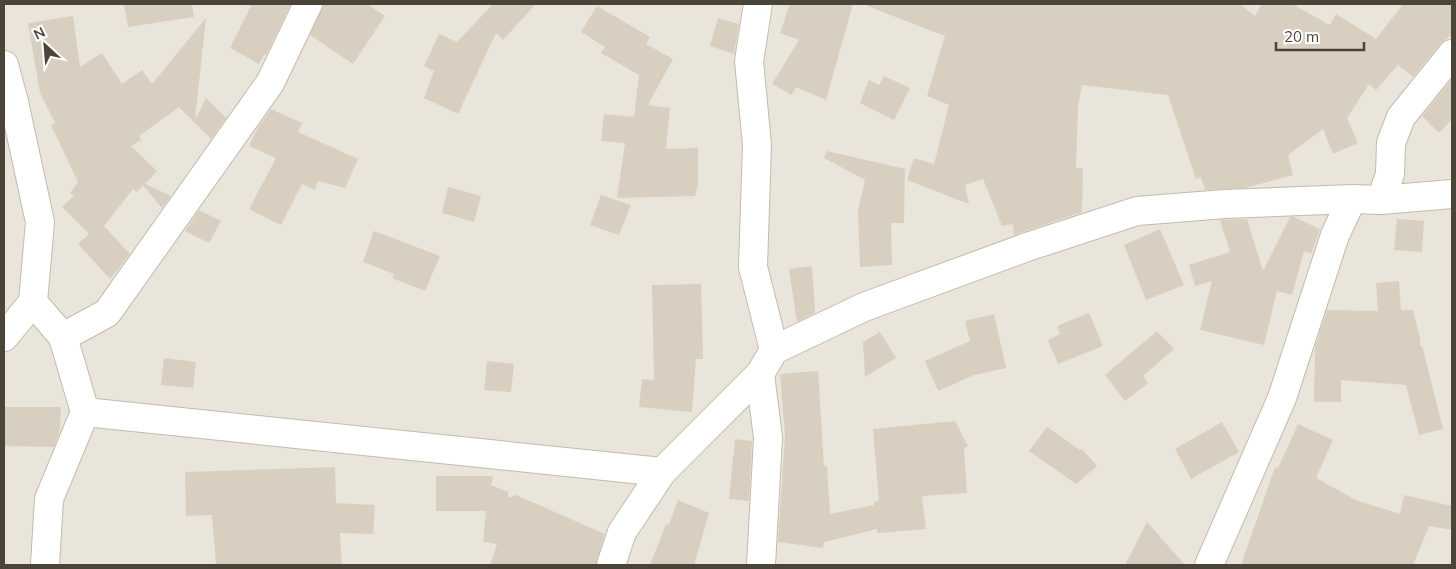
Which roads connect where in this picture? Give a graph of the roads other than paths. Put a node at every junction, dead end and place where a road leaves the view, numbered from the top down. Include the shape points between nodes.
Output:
1 (308, 4) edge
2 (758, 4) edge
3 (1452, 54) edge
4 (4, 65) edge
5 (1452, 194) edge
6 (1352, 199) junction
7 (1381, 200) junction
8 (33, 302) junction
9 (4, 337) edge
10 (63, 337) junction
11 (774, 350) junction
12 (760, 374) junction
13 (85, 412) junction
14 (662, 472) junction
15 (45, 565) edge
16 (611, 565) edge
17 (761, 565) edge
18 (1209, 565) edge

1 - 10 street via 270,82 107,313
2 - 11 street via 750,61 757,145 753,267
3 - 7 street via 1402,117 1391,143 1390,174
4 - 8 street via 40,222
5 - 7 street
6 - 7 street
6 - 11 street via 1226,204 1137,212 1026,247 864,307
6 - 18 street via 1335,235 1314,308 1282,398
8 - 9 street
8 - 10 street
10 - 13 street
11 - 12 street
12 - 14 street
12 - 17 street via 768,438
13 - 14 street
13 - 15 street via 49,499
14 - 16 street via 622,532

